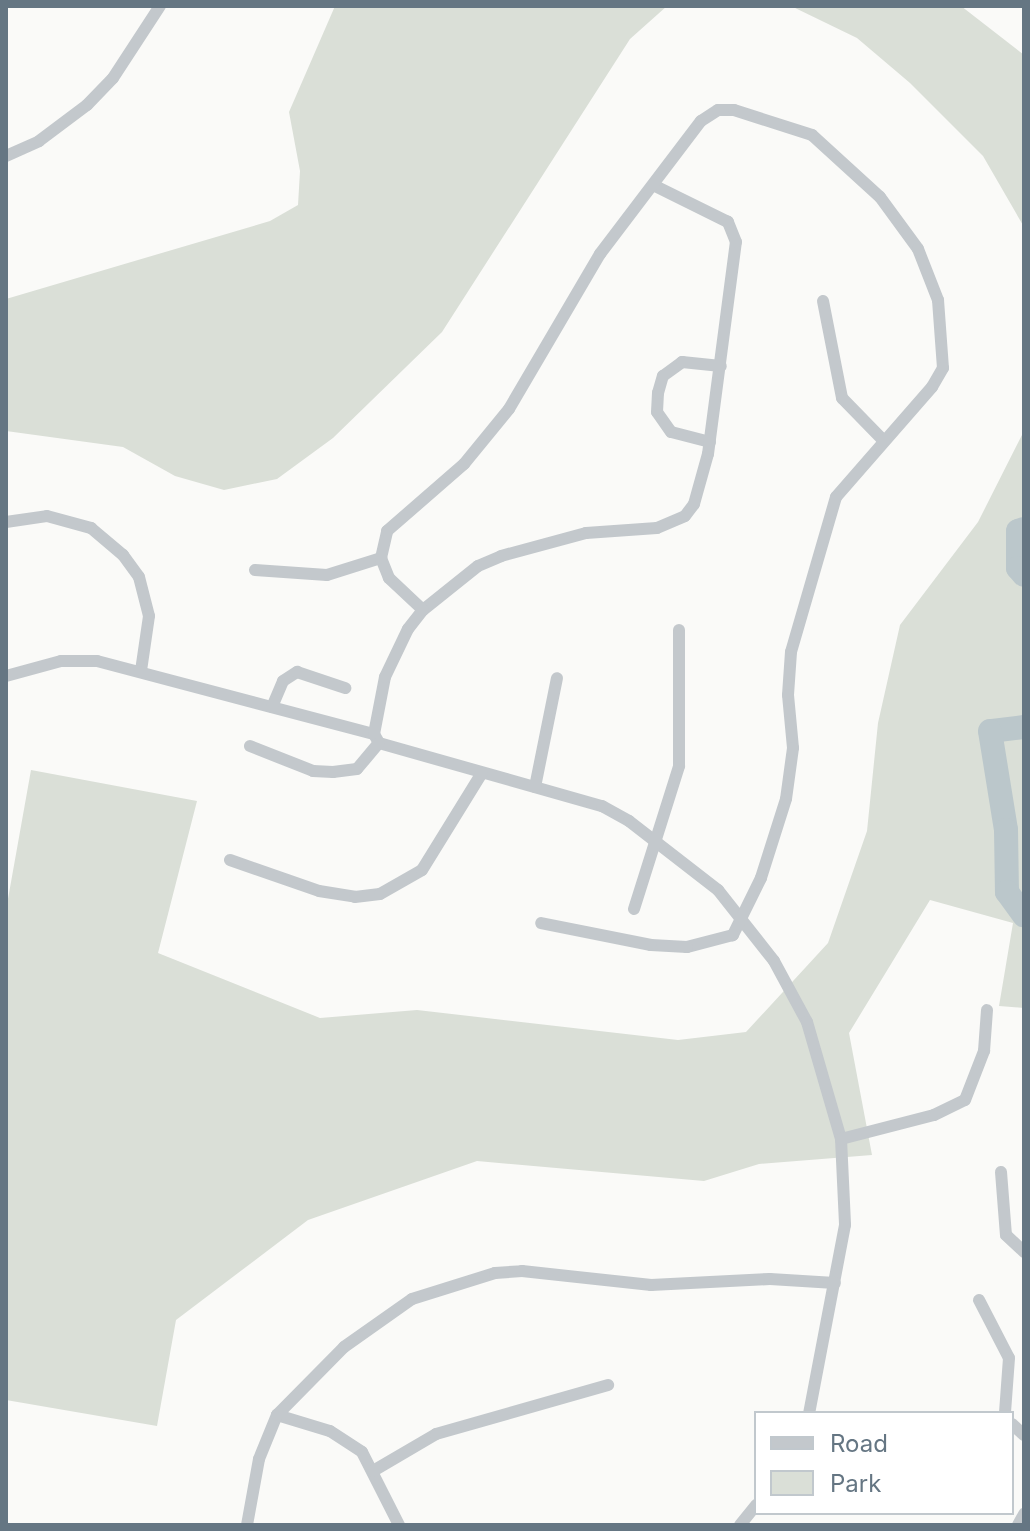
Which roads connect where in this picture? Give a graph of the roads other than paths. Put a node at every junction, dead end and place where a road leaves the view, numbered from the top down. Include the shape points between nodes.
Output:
1 (160, 6) edge
2 (6, 156) edge
3 (655, 186) junction
4 (823, 301) dead end
5 (721, 366) junction
6 (883, 440) junction
7 (710, 442) junction
8 (6, 522) edge
9 (381, 558) junction
10 (255, 570) dead end
11 (423, 610) junction
12 (679, 630) dead end
13 (141, 671) junction
14 (6, 676) edge
15 (557, 678) dead end
16 (345, 688) dead end
17 (272, 707) junction
18 (376, 739) junction
19 (250, 746) dead end
20 (482, 773) junction
21 (535, 787) junction
22 (654, 839) junction
23 (230, 860) dead end
24 (634, 909) dead end
25 (740, 916) junction
26 (541, 923) dead end
27 (987, 1010) dead end
28 (841, 1139) junction
29 (1001, 1172) dead end
30 (1024, 1252) edge
31 (835, 1283) junction
32 (979, 1300) dead end
33 (608, 1385) dead end
34 (809, 1411) edge
35 (1005, 1411) edge
36 (277, 1415) junction
37 (373, 1471) junction
38 (754, 1508) edge
39 (1024, 1514) edge
40 (247, 1525) edge
41 (399, 1525) edge
42 (740, 1525) edge
43 (1018, 1525) edge

1 - 2 street via 113,78 87,105 39,141
3 - 5 street via 728,222 734,230
3 - 6 street via 701,121 718,110 782,121 812,135 880,197 918,249 938,300 943,368
3 - 9 street via 600,254 509,409 464,464 387,531
4 - 6 street via 842,398
5 - 7 street
5 - 7 street via 682,362 663,376 658,393 657,412 671,432
6 - 25 street via 836,497 790,662 793,748 786,799 761,878
7 - 11 street via 694,504 672,524 550,539 478,566
8 - 13 street via 47,516 91,528 123,555 139,577 149,616
9 - 10 street via 327,575
9 - 11 street via 389,578
11 - 18 street via 385,677
12 - 22 street via 679,766
13 - 14 street via 97,661 61,661
13 - 17 street
15 - 21 street
16 - 17 street via 297,672 283,681
17 - 18 street
18 - 19 street via 357,769 333,772 313,771
18 - 20 street
20 - 21 street
20 - 23 street via 422,870 380,894 355,897 319,891
21 - 22 street via 602,806
22 - 24 street
22 - 25 street via 718,890
25 - 26 street via 733,935 687,947 635,943
25 - 28 street via 774,961 807,1022
27 - 28 street via 984,1051 965,1100 892,1128
28 - 31 street via 845,1225
29 - 30 street via 1006,1235
31 - 34 street
31 - 36 street via 770,1279 651,1285 557,1272 495,1273 412,1299 344,1347
32 - 35 street via 1009,1358
33 - 37 street via 436,1434
36 - 37 street via 348,1441
36 - 40 street via 259,1459
37 - 41 street
38 - 42 street
39 - 43 street

